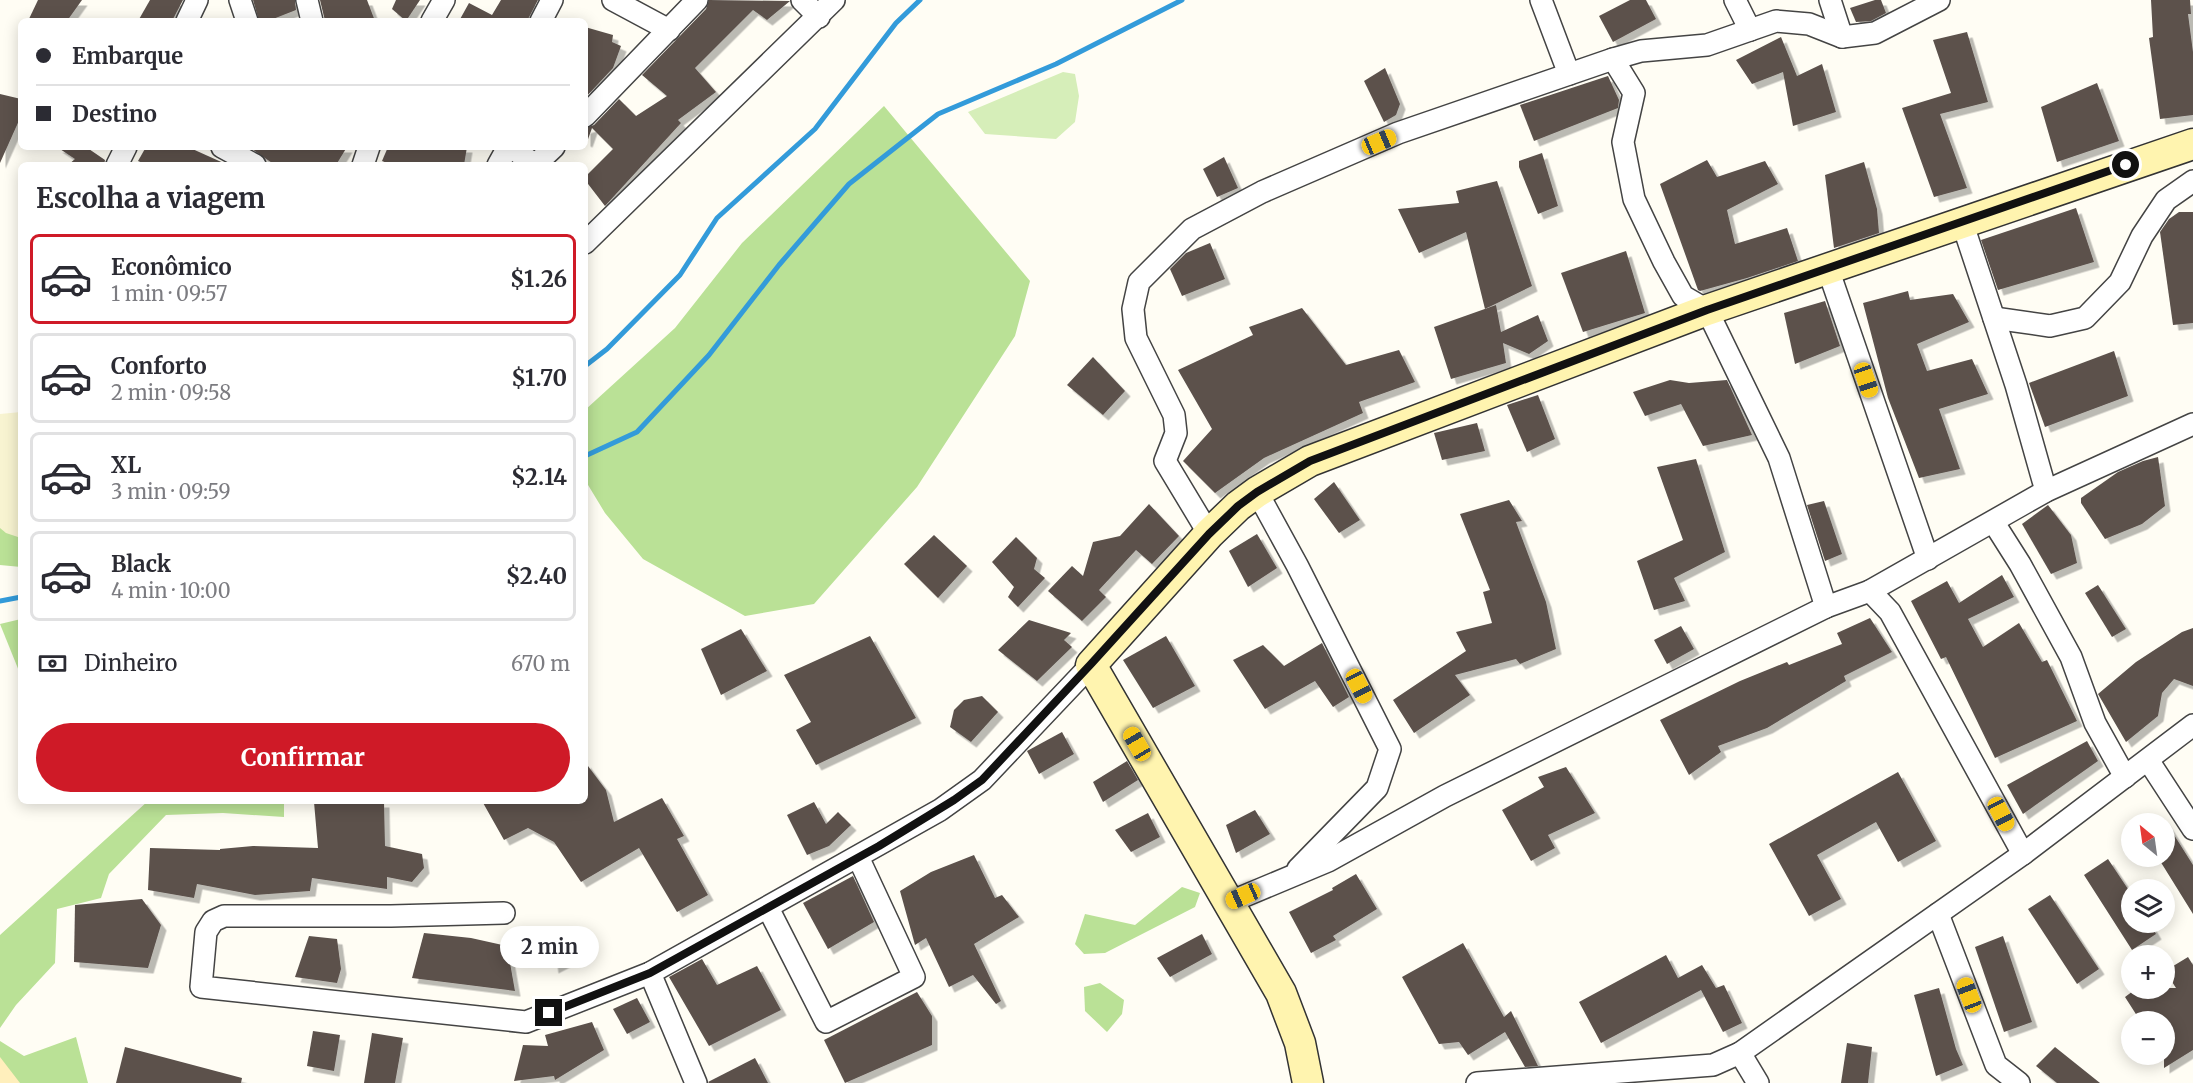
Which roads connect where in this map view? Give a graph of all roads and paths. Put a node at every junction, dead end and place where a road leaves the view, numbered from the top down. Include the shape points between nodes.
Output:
1 (240, 0) edge
2 (307, 0) edge
3 (444, 0) edge
4 (552, 0) edge
5 (612, 0) edge
6 (697, 0) edge
7 (801, 0) edge
8 (834, 0) edge
9 (1541, 0) edge
10 (1735, 0) edge
11 (1830, 0) edge
12 (1939, 0) edge
13 (819, 17) junction
14 (245, 18) edge
15 (311, 18) edge
16 (434, 18) edge
17 (543, 18) edge
18 (669, 30) junction
19 (1750, 30) junction
20 (1842, 36) junction
21 (1613, 59) junction
22 (1569, 74) junction
23 (588, 113) edge
24 (2193, 144) edge
25 (228, 150) edge
26 (513, 150) edge
27 (551, 150) edge
28 (250, 162) edge
29 (531, 162) edge
30 (538, 162) edge
31 (2193, 181) edge
32 (1962, 222) junction
33 (588, 236) edge
34 (1828, 269) junction
35 (1707, 310) junction
36 (1994, 318) junction
37 (2193, 424) edge
38 (2046, 491) junction
39 (1257, 492) junction
40 (1994, 523) junction
41 (1209, 534) junction
42 (1928, 559) junction
43 (1870, 591) junction
44 (1826, 607) junction
45 (1091, 664) junction
46 (2189, 732) edge
47 (2148, 760) junction
48 (2125, 777) junction
49 (2193, 829) edge
50 (2023, 854) junction
51 (858, 857) junction
52 (1291, 876) junction
53 (1230, 902) junction
54 (768, 908) junction
55 (504, 913) dead end
56 (1938, 914) junction
57 (650, 973) junction
58 (1740, 1053) junction
59 (696, 1083) edge
60 (1308, 1083) edge
61 (1477, 1083) edge
62 (1758, 1083) edge
63 (2019, 1083) edge

1 - 14 street
2 - 15 street
3 - 16 street
4 - 17 street
5 - 18 street
6 - 18 street
7 - 13 street
8 - 13 street
9 - 22 street
10 - 19 street
11 - 20 street
12 - 20 street via 1875,33
13 - 33 street
18 - 23 street
19 - 20 street via 1776,21 1809,24
19 - 21 street via 1707,45 1641,51
21 - 22 street
21 - 35 street via 1634,93 1623,142 1634,199 1683,296
22 - 41 street via 1398,133 1262,192 1192,229 1139,282 1133,309 1136,338 1174,415 1176,433 1165,461
24 - 32 street
25 - 28 street
26 - 29 street
27 - 30 street
31 - 36 street via 2166,200 2120,282 2085,318 2050,326
32 - 34 street
32 - 36 street
34 - 35 street
34 - 42 street
35 - 39 street via 1310,461
35 - 44 street via 1779,458
36 - 38 street
37 - 38 street
38 - 40 street
39 - 41 street
39 - 52 street via 1390,749 1377,788
40 - 42 street
40 - 48 street via 2071,657 2095,723
41 - 45 street
42 - 43 street
43 - 44 street
43 - 50 street via 1890,612
44 - 52 street via 1445,796 1328,861
45 - 51 street via 982,780 940,810
45 - 53 street
46 - 47 street
47 - 48 street
47 - 49 street
48 - 50 street
50 - 56 street
51 - 54 street
51 - 54 street via 914,977 826,1022
52 - 53 street
53 - 60 street via 1281,993 1300,1043
54 - 57 street
55 - 57 street via 224,916 213,921 206,932 201,987 526,1022
56 - 58 street
56 - 63 street via 1996,1065
57 - 59 street
58 - 61 street via 1713,1065
58 - 62 street

